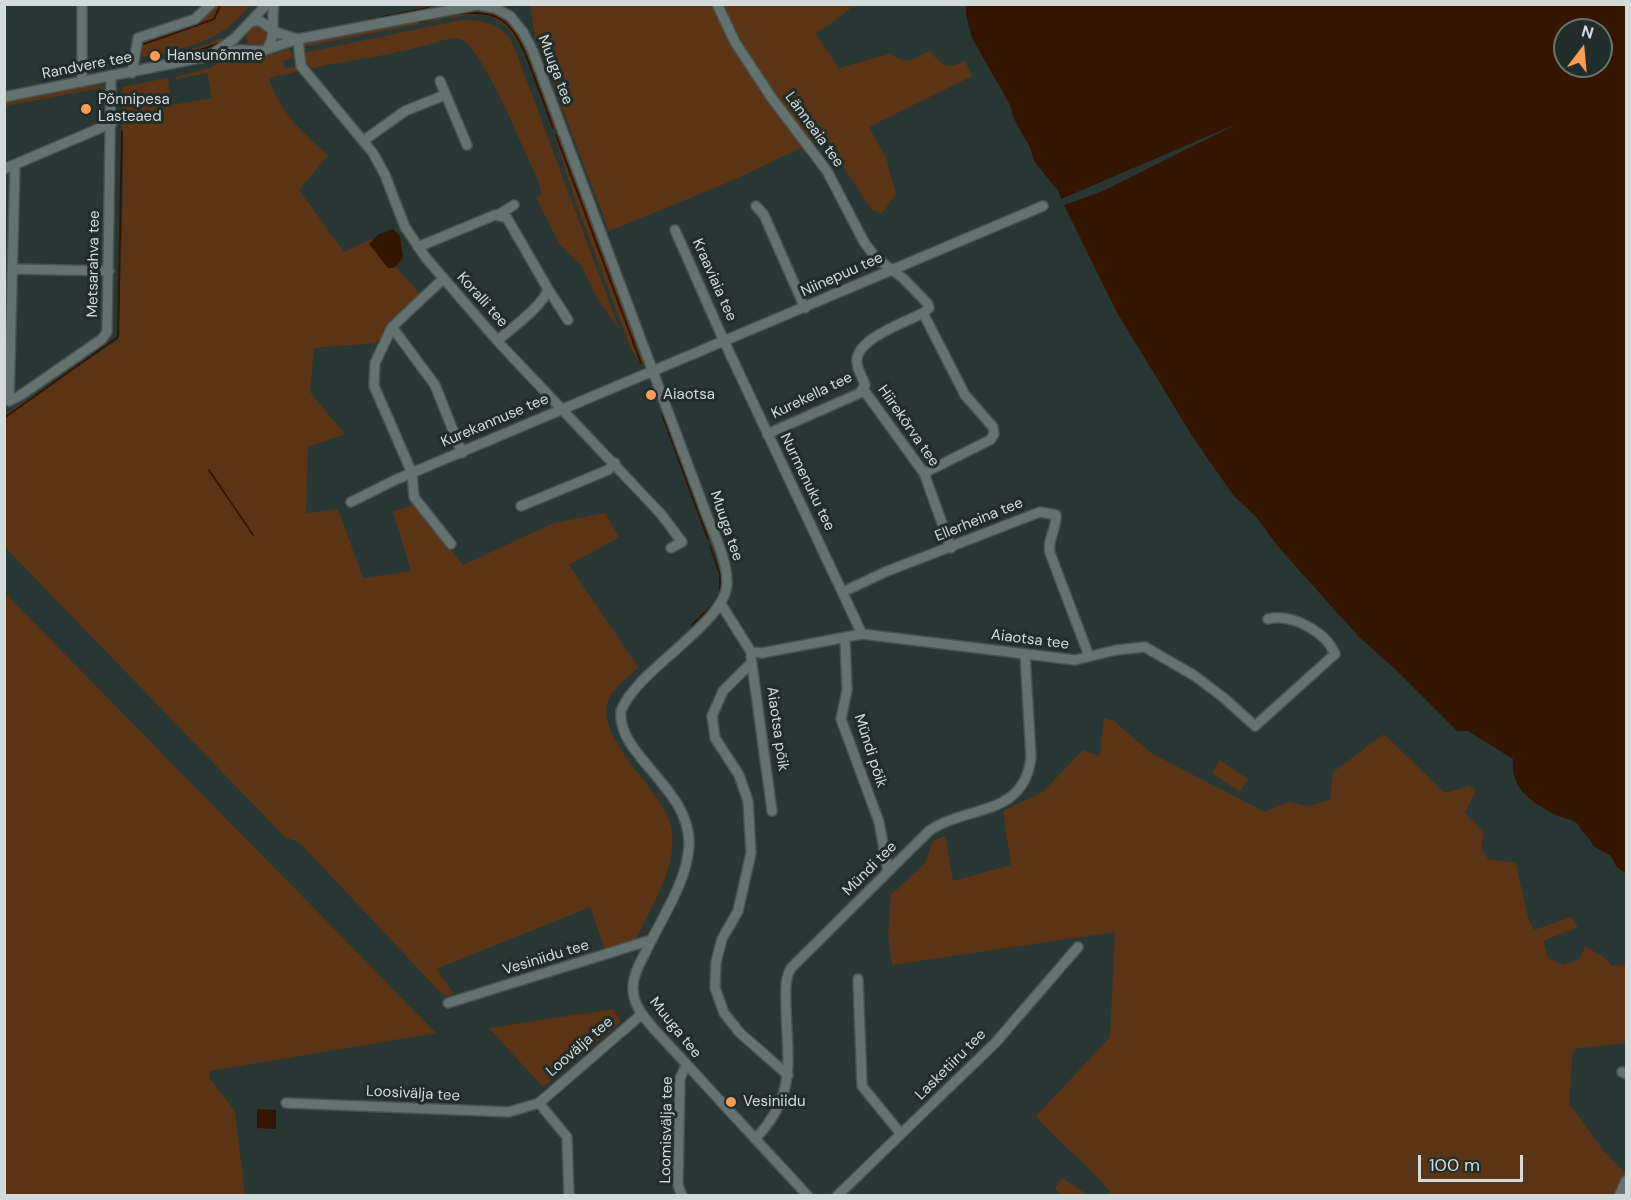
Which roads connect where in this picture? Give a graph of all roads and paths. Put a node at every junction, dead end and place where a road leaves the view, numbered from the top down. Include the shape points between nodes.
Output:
1 (82, 4) edge
2 (211, 4) edge
3 (267, 4) edge
4 (274, 4) edge
5 (717, 4) edge
6 (433, 8) edge
7 (253, 21) junction
8 (271, 29) junction
9 (242, 31) junction
10 (298, 39) junction
11 (268, 48) junction
12 (249, 50) junction
13 (209, 55) junction
14 (132, 73) junction
15 (111, 77) junction
16 (440, 81) dead end
17 (82, 82) junction
18 (445, 95) junction
19 (4, 97) edge
20 (112, 123) junction
21 (363, 141) junction
22 (467, 145) dead end
23 (15, 165) junction
24 (4, 169) edge
25 (514, 205) dead end
26 (756, 206) dead end
27 (1043, 206) dead end
28 (498, 215) junction
29 (675, 230) dead end
30 (418, 247) junction
31 (13, 269) junction
32 (891, 270) junction
33 (109, 271) junction
34 (443, 279) junction
35 (548, 289) junction
36 (805, 308) junction
37 (924, 313) junction
38 (568, 320) dead end
39 (392, 327) junction
40 (498, 340) junction
41 (724, 341) junction
42 (653, 370) junction
43 (863, 389) junction
44 (563, 408) junction
45 (767, 434) junction
46 (462, 453) junction
47 (615, 463) junction
48 (412, 473) junction
49 (924, 473) junction
50 (351, 501) dead end
51 (521, 506) dead end
52 (451, 544) dead end
53 (671, 548) dead end
54 (951, 548) junction
55 (843, 592) junction
56 (721, 604) junction
57 (1268, 619) dead end
58 (862, 634) junction
59 (844, 638) junction
60 (751, 652) junction
61 (1025, 654) junction
62 (1089, 656) junction
63 (751, 663) junction
64 (772, 812) dead end
65 (888, 871) junction
66 (651, 940) junction
67 (1078, 947) dead end
68 (858, 979) dead end
69 (448, 1003) dead end
70 (642, 1014) junction
71 (686, 1066) junction
72 (788, 1075) junction
73 (286, 1103) dead end
74 (539, 1103) junction
75 (901, 1134) junction
76 (755, 1139) junction
77 (1626, 1181) edge
78 (569, 1196) edge
79 (682, 1196) edge
80 (808, 1196) edge
81 (837, 1196) edge
82 (1619, 1196) edge

1 - 17 street
2 - 14 street via 195,19 138,38
3 - 7 street, Randvere tee
4 - 8 street
5 - 32 street, Länneaia tee via 735,42 771,97 827,171 864,242
6 - 10 street, Muuga tee
6 - 42 street, Muuga tee via 486,6 510,16 523,32
7 - 8 street
7 - 9 street, Randvere tee
8 - 10 street
8 - 11 street via 272,42
9 - 12 street via 241,38
9 - 13 street, Randvere tee
10 - 11 street, Muuga tee
10 - 21 street, Koralli tee via 301,66
11 - 12 street, Randvere tee
12 - 13 street, Randvere tee
13 - 14 street, Randvere tee
14 - 15 street, Randvere tee
15 - 17 street, Randvere tee
15 - 20 street, Metsarahva tee
16 - 18 street
17 - 19 street, Randvere tee
18 - 21 street via 405,111
18 - 22 street
20 - 23 street
20 - 33 street, Metsarahva tee
21 - 30 street, Koralli tee via 385,175 405,227
23 - 24 street
23 - 31 street
25 - 28 street
26 - 36 street via 764,215
27 - 32 street, Niinepuu tee
28 - 30 street
28 - 35 street via 507,218
29 - 41 street, Kraaviaia tee
30 - 34 street, Koralli tee
31 - 33 street
31 - 33 street, Metsarahva tee via 9,401 102,339 108,325
32 - 36 street, Niinepuu tee
32 - 37 street, Länneaia tee via 928,303
34 - 39 street
34 - 40 street, Koralli tee
35 - 38 street
35 - 40 street via 539,303
36 - 41 street, Niinepuu tee
37 - 43 street, Kurekella tee via 866,342 856,364 865,385
37 - 49 street via 965,395 993,427 994,434 990,440
39 - 46 street via 435,385
39 - 48 street via 375,363 374,386
40 - 44 street, Koralli tee
41 - 42 street, Niinepuu tee
41 - 45 street, Nurmenuku tee
42 - 44 street, Kurekannuse tee
42 - 56 street, Muuga tee via 726,571 727,586
43 - 45 street, Kurekella tee
43 - 49 street, Hiirekõrva tee
44 - 46 street, Kurekannuse tee
44 - 47 street, Koralli tee
45 - 55 street, Nurmenuku tee
46 - 48 street, Kurekannuse tee
47 - 51 street via 609,470
47 - 53 street, Koralli tee via 682,542
48 - 50 street, Kurekannuse tee
48 - 52 street via 418,504
49 - 54 street, Hiirekõrva tee
54 - 55 street, Ellerheina tee
54 - 62 street, Ellerheina tee via 1040,512 1056,515 1048,544 1050,553
55 - 58 street, Nurmenuku tee
56 - 60 street
56 - 66 street, Muuga tee via 636,686 621,711 624,732 682,810 688,830 689,849 683,872
57 - 62 street, Aiaotsa tee via 1279,616 1315,629 1335,654 1254,726 1195,676 1144,647
58 - 59 street, Aiaotsa tee
58 - 61 street, Aiaotsa tee
59 - 60 street, Aiaotsa tee
59 - 65 street, Mündi põik via 847,690 841,720 879,822
60 - 63 street, Aiaotsa põik
61 - 62 street, Aiaotsa tee via 1075,660
61 - 65 street, Mündi tee via 1031,758 1015,795 982,811 939,824
63 - 64 street, Aiaotsa põik
63 - 72 street via 723,691 712,716 715,738 739,775 748,801 751,853 738,911 722,939 715,988 724,1013 740,1033
65 - 72 street, Mündi tee via 788,973
66 - 69 street, Vesiniidu tee
66 - 70 street, Muuga tee via 633,984 636,1006
67 - 75 street, Lasketiiru tee via 996,1042
68 - 75 street via 861,1086
70 - 71 street, Muuga tee
70 - 74 street, Loovälja tee
71 - 76 street, Muuga tee
71 - 79 street, Loomisvälja tee via 680,1078 678,1185
72 - 76 street, Mündi tee via 781,1105
73 - 74 street, Loosivälja tee via 499,1113
74 - 78 street via 567,1137
75 - 81 street, Lasketiiru tee
76 - 80 street, Muuga tee
77 - 82 street

